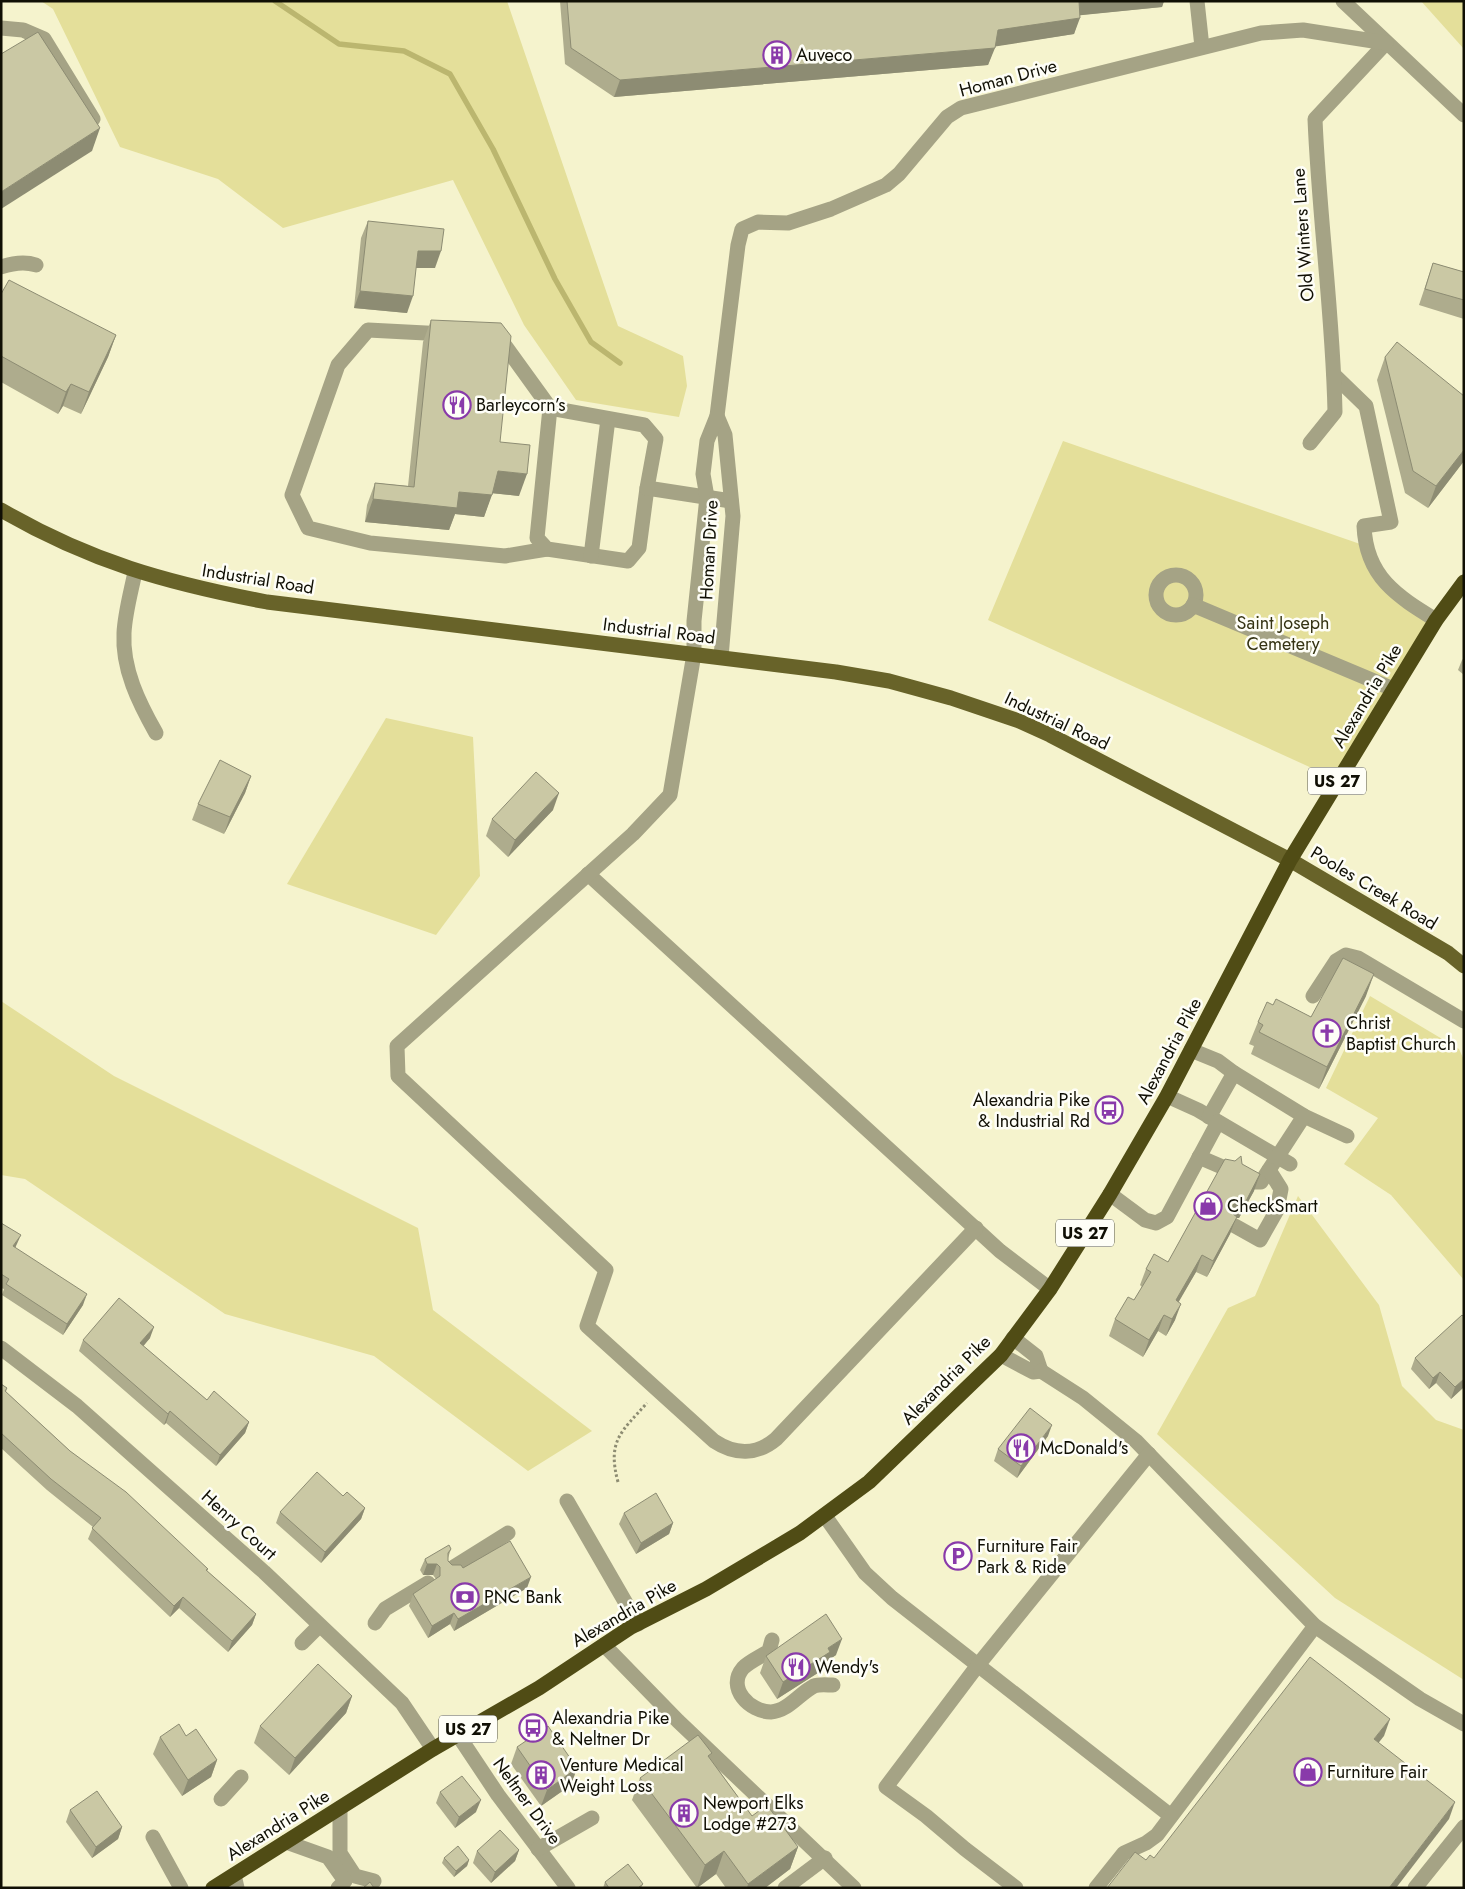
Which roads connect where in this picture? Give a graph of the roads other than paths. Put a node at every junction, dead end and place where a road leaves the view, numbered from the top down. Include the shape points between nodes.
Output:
1 (1197, 1) edge
2 (1343, 1) edge
3 (1, 28) edge
4 (1386, 43) junction
5 (1202, 47) junction
6 (1464, 114) edge
7 (97, 125) edge
8 (36, 265) dead end
9 (1, 268) edge
10 (461, 334) edge
11 (479, 335) edge
12 (1334, 374) junction
13 (550, 408) junction
14 (718, 416) junction
15 (608, 419) junction
16 (1310, 443) dead end
17 (647, 488) junction
18 (707, 497) junction
19 (731, 501) junction
20 (1, 510) edge
21 (547, 549) junction
22 (591, 556) junction
23 (135, 572) junction
24 (1464, 582) edge
25 (1193, 605) dead end
26 (1436, 620) junction
27 (694, 654) junction
28 (721, 657) junction
29 (1393, 689) junction
30 (156, 734) dead end
31 (1290, 860) junction
32 (588, 874) junction
33 (1464, 966) edge
34 (1313, 996) dead end
35 (1464, 1021) edge
36 (1191, 1050) junction
37 (1234, 1073) junction
38 (1167, 1096) junction
39 (1304, 1116) junction
40 (1213, 1119) junction
41 (1347, 1136) dead end
42 (1199, 1157) junction
43 (1284, 1161) junction
44 (1227, 1169) edge
45 (1269, 1170) junction
46 (1244, 1176) edge
47 (1110, 1194) junction
48 (1235, 1226) edge
49 (976, 1228) junction
50 (1050, 1289) junction
51 (1013, 1338) junction
52 (1, 1348) edge
53 (1001, 1355) junction
54 (1041, 1371) junction
55 (1149, 1454) junction
56 (567, 1501) dead end
57 (825, 1516) junction
58 (508, 1533) dead end
59 (452, 1568) edge
60 (428, 1582) edge
61 (375, 1623) dead end
62 (638, 1624) junction
63 (319, 1626) junction
64 (1315, 1626) junction
65 (772, 1640) dead end
66 (302, 1643) dead end
67 (604, 1645) junction
68 (978, 1665) junction
69 (833, 1685) dead end
70 (1464, 1724) edge
71 (458, 1735) junction
72 (434, 1749) junction
73 (241, 1777) dead end
74 (221, 1799) dead end
75 (340, 1808) junction
76 (1171, 1816) junction
77 (592, 1818) dead end
78 (1464, 1827) edge
79 (153, 1838) dead end
80 (286, 1842) junction
81 (538, 1848) junction
82 (826, 1858) junction
83 (236, 1881) edge
84 (355, 1883) edge
85 (180, 1888) edge
86 (214, 1888) edge
87 (568, 1888) edge
88 (785, 1888) edge
89 (854, 1888) edge
90 (1016, 1888) edge
91 (1096, 1888) edge
92 (1415, 1888) edge

1 - 5 street
2 - 4 street
3 - 7 street via 23,30 44,39
4 - 5 street, Homan Drive via 1303,30 1261,33
4 - 6 street
4 - 12 street, Old Winters Lane via 1315,119
5 - 14 street, Homan Drive via 961,108 947,117 886,186 788,223 758,222 742,229
8 - 9 street via 28,262
10 - 21 street via 368,330 338,365 292,495 308,528 370,543 505,556
11 - 13 street via 498,336
12 - 16 street, Old Winters Lane via 1335,412
12 - 26 street via 1366,406 1391,522 1364,526 1364,538 1374,568 1399,597
13 - 15 street
13 - 21 street via 537,538
14 - 18 street, Homan Drive via 707,441 703,474
14 - 19 street, Homan Drive via 725,435
15 - 17 street via 644,426 656,439
15 - 22 street
17 - 18 street
17 - 22 street via 640,548 628,561
18 - 19 street
18 - 27 street, Homan Drive via 694,621
19 - 28 street, Homan Drive via 733,516
20 - 23 main road, Industrial Road via 54,540
21 - 22 street
23 - 27 main road, Industrial Road via 267,602
23 - 30 street via 124,633 126,660 137,698
24 - 26 highway, Alexandria Pike / US 27
25 - 29 street
26 - 29 highway, Alexandria Pike / US 27
27 - 28 main road, Industrial Road
27 - 32 street, Homan Drive via 670,795
28 - 31 main road, Industrial Road via 889,681 1019,720
29 - 31 highway, Alexandria Pike / US 27
31 - 33 main road, Pooles Creek Road via 1448,953
31 - 36 highway, Alexandria Pike / US 27
32 - 49 street
32 - 49 street, Homan Drive via 397,1046 398,1076 606,1270 587,1326 722,1446 744,1452 765,1448
34 - 35 street via 1336,961 1346,955 1358,958
36 - 37 street via 1218,1061
36 - 38 highway, Alexandria Pike / US 27
37 - 39 street
37 - 40 street
38 - 40 street
38 - 47 highway, Alexandria Pike / US 27
39 - 41 street
39 - 43 street
40 - 42 street
40 - 43 street
42 - 44 street
42 - 47 street via 1167,1217 1156,1223 1145,1220
43 - 45 street
45 - 46 street via 1261,1182
45 - 48 street via 1281,1189 1278,1210 1260,1240
47 - 50 highway, Alexandria Pike / US 27
49 - 50 street via 1012,1261
50 - 51 highway, Alexandria Pike / US 27
51 - 53 highway, Alexandria Pike / US 27
51 - 54 street via 1036,1356
52 - 63 street, Henry Court via 54,1387 131,1452
53 - 54 street via 1033,1372
53 - 57 highway, Alexandria Pike / US 27 via 869,1482
54 - 55 street via 1120,1426
55 - 64 street
55 - 68 street
56 - 62 street
57 - 62 highway, Alexandria Pike / US 27 via 706,1589
57 - 68 street via 865,1573
58 - 59 street
60 - 61 street via 385,1609
62 - 67 highway, Alexandria Pike / US 27
63 - 66 street
63 - 72 street, Henry Court via 402,1703
64 - 70 street via 1420,1700
64 - 76 street
65 - 69 street via 769,1652 744,1668 738,1679 739,1692 746,1702 756,1709 772,1712 784,1708 815,1686
67 - 71 highway, Alexandria Pike / US 27
67 - 82 street via 678,1721
68 - 76 street
68 - 90 street via 886,1787
71 - 72 highway, Alexandria Pike / US 27
71 - 81 street, Neltner Drive
72 - 75 highway, Alexandria Pike / US 27
73 - 74 street
75 - 80 highway, Alexandria Pike / US 27
75 - 84 street via 340,1853
76 - 91 street via 1157,1835 1124,1853
77 - 81 street
78 - 92 street
79 - 85 street
80 - 83 highway, Alexandria Pike / US 27
80 - 84 street via 328,1857
81 - 87 street, Neltner Drive
82 - 88 street
82 - 89 street
83 - 86 highway, Alexandria Pike / US 27

